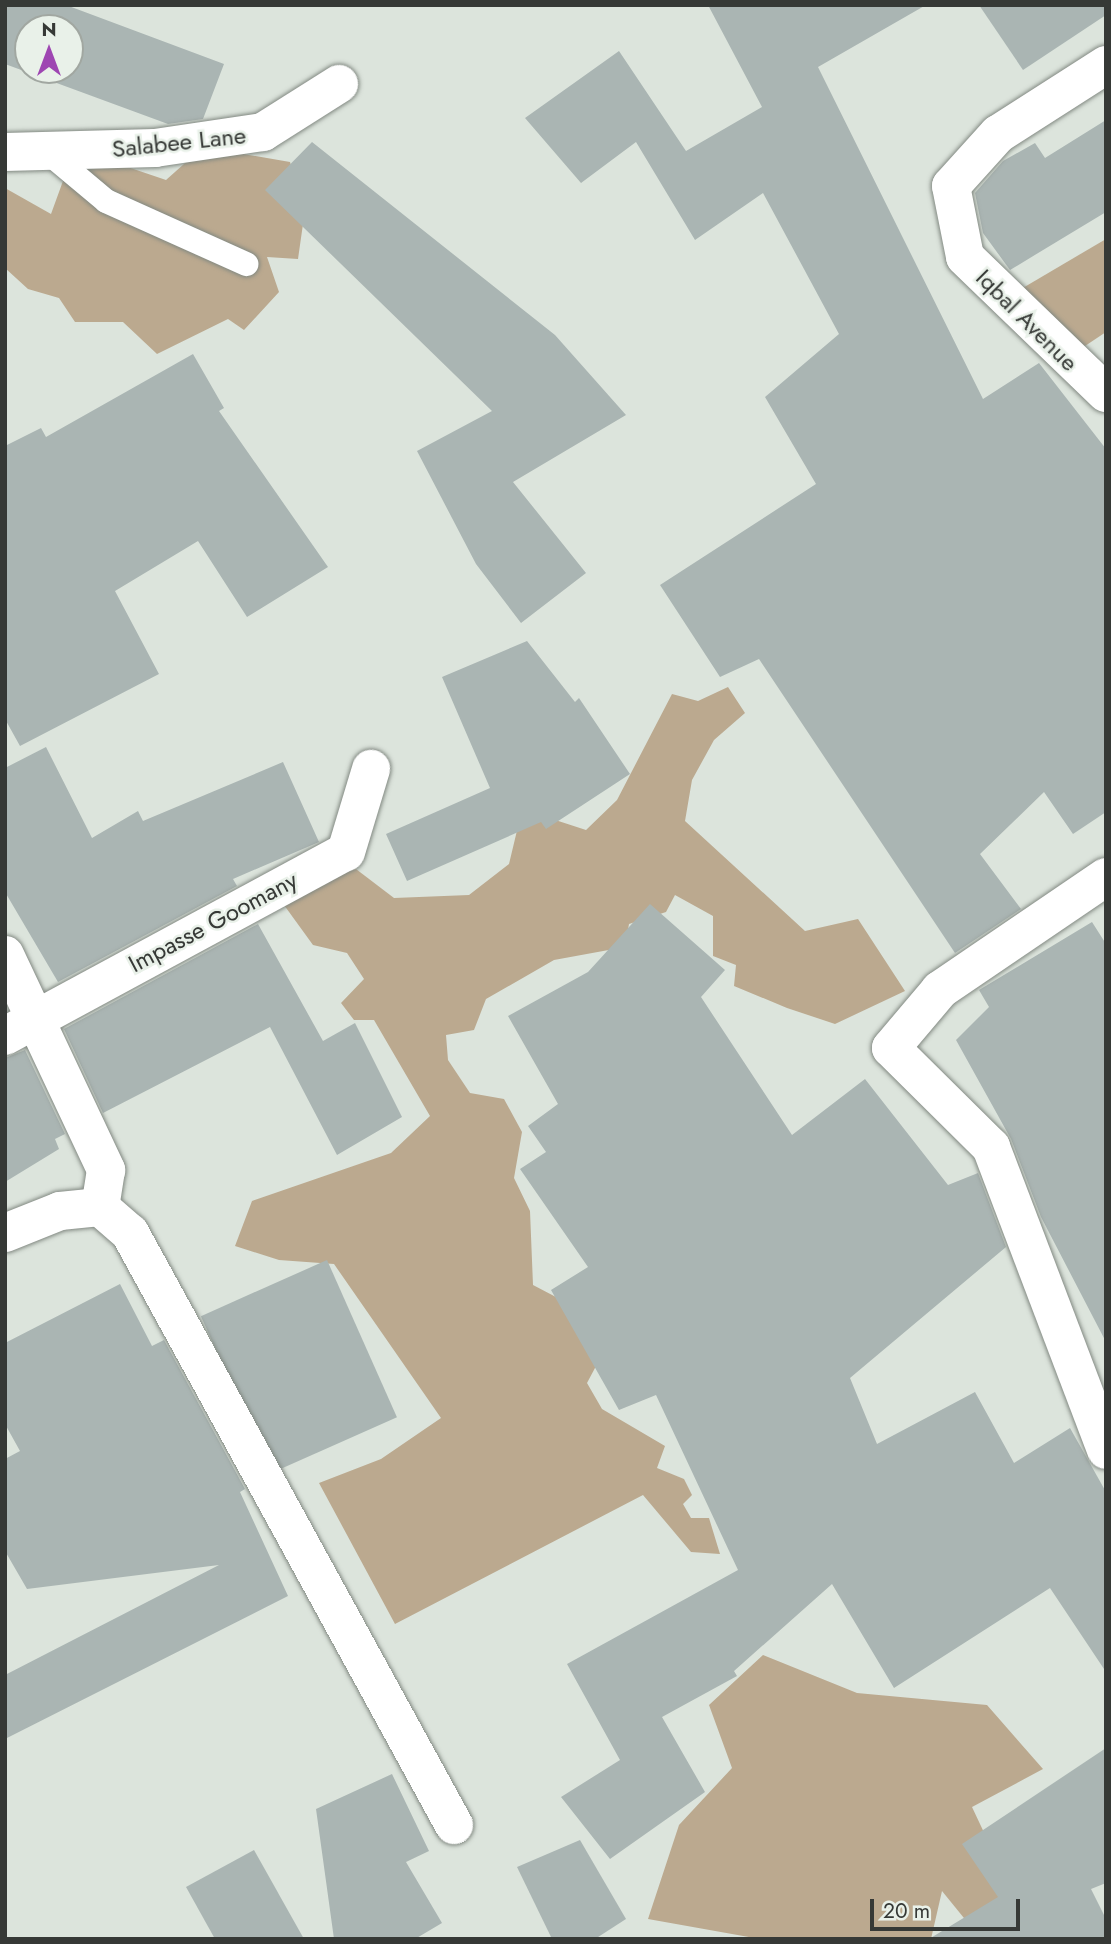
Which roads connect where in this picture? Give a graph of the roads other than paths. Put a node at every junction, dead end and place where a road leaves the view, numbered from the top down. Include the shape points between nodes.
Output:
1 (1106, 65) edge
2 (339, 83) dead end
3 (5, 152) edge
4 (50, 154) junction
5 (246, 264) dead end
6 (1106, 393) edge
7 (371, 769) dead end
8 (1106, 877) edge
9 (5, 954) edge
10 (21, 1027) edge
11 (100, 1207) junction
12 (5, 1233) edge
13 (1106, 1450) edge
14 (454, 1825) dead end

1 - 6 street, Iqbal Avenue via 998,134 951,186 965,257
2 - 4 street, Salabee Lane via 263,132
3 - 4 street, Salabee Lane
4 - 5 lane via 106,201
7 - 10 street, Impasse Goomany via 346,852
8 - 13 street via 940,990 891,1048 991,1147
9 - 10 street
10 - 11 street via 106,1170
11 - 12 street via 60,1211
11 - 14 street via 130,1233

